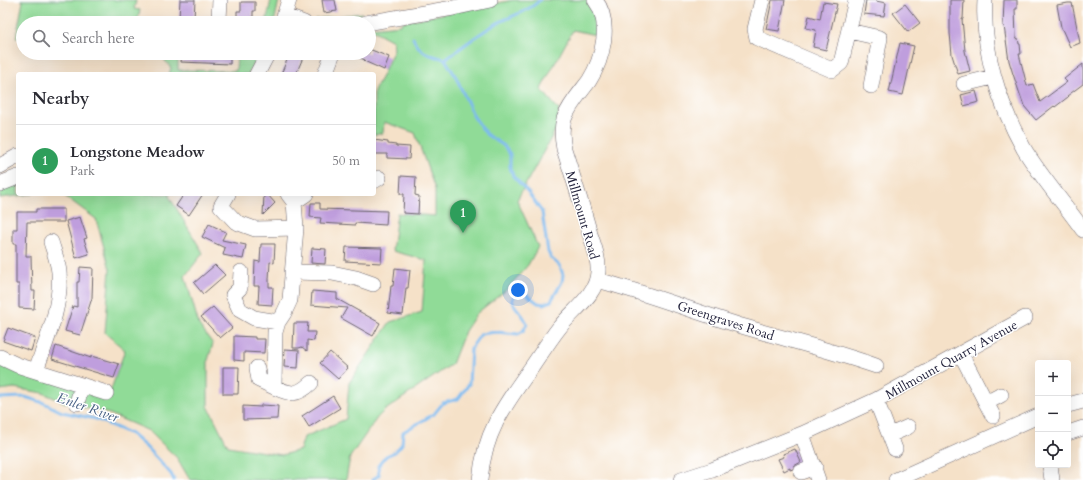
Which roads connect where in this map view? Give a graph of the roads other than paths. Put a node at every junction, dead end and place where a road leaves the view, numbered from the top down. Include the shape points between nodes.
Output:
1 (220, 0) edge
2 (289, 0) edge
3 (490, 0) edge
4 (595, 0) edge
5 (762, 0) edge
6 (856, 0) edge
7 (984, 0) edge
8 (452, 4) edge
9 (219, 16) edge
10 (284, 16) edge
11 (376, 21) edge
12 (849, 31) junction
13 (264, 60) edge
14 (330, 60) edge
15 (258, 72) edge
16 (326, 72) edge
17 (993, 77) junction
18 (964, 84) dead end
19 (871, 86) dead end
20 (16, 157) edge
21 (0, 166) edge
22 (16, 178) edge
23 (0, 184) edge
24 (227, 196) edge
25 (296, 197) edge
26 (296, 228) junction
27 (1083, 230) edge
28 (51, 242) dead end
29 (241, 272) dead end
30 (292, 272) junction
31 (597, 280) junction
32 (373, 284) dead end
33 (1025, 318) dead end
34 (278, 322) junction
35 (961, 354) junction
36 (0, 357) edge
37 (876, 366) dead end
38 (257, 368) dead end
39 (36, 370) junction
40 (311, 383) dead end
41 (82, 385) junction
42 (274, 387) junction
43 (106, 393) dead end
44 (1001, 395) dead end
45 (876, 400) junction
46 (1083, 401) edge
47 (78, 403) dead end
48 (1071, 404) edge
49 (1035, 418) edge
50 (908, 427) dead end
51 (1083, 428) edge
52 (1071, 432) edge
53 (802, 434) junction
54 (1050, 468) edge
55 (812, 473) edge
56 (713, 475) edge
57 (920, 475) edge
58 (480, 480) edge
59 (681, 480) edge
60 (896, 480) edge
61 (1052, 480) edge

1 - 9 street
2 - 10 street
3 - 8 street
4 - 31 street, Millmount Road via 604,18 601,54 589,80 567,112 562,138 598,261
5 - 12 street via 755,29 756,38 832,70 841,62
6 - 12 street
7 - 17 street via 986,36
8 - 11 street
12 - 19 street via 880,38
13 - 15 street
14 - 16 street
17 - 18 street
17 - 27 street via 1024,148
20 - 21 street
22 - 23 street
24 - 26 street via 221,206 236,222 255,229
25 - 26 street
26 - 30 street
28 - 39 street via 59,274 58,297 52,324
29 - 34 street via 240,288 234,295 240,310 254,318
30 - 32 street via 332,273
30 - 34 street via 290,300
31 - 37 street, Greengraves Road via 744,326 858,353
31 - 58 street via 587,296 558,329 510,397 486,446
33 - 35 street, Millmount Quarry Avenue
34 - 42 street via 275,332
35 - 44 street via 990,409
35 - 45 street, Millmount Quarry Avenue
36 - 39 street
38 - 42 street via 259,380
39 - 41 street
40 - 42 street via 294,394
41 - 43 street
41 - 47 street
45 - 50 street, Millmount Quarry Avenue via 892,442
45 - 53 street, Millmount Quarry Avenue
46 - 48 street
49 - 57 street
51 - 52 street
53 - 55 street
53 - 56 street, Millmount Quarry Avenue
54 - 61 street
56 - 59 street, Millmount Quarry Avenue
57 - 60 street

